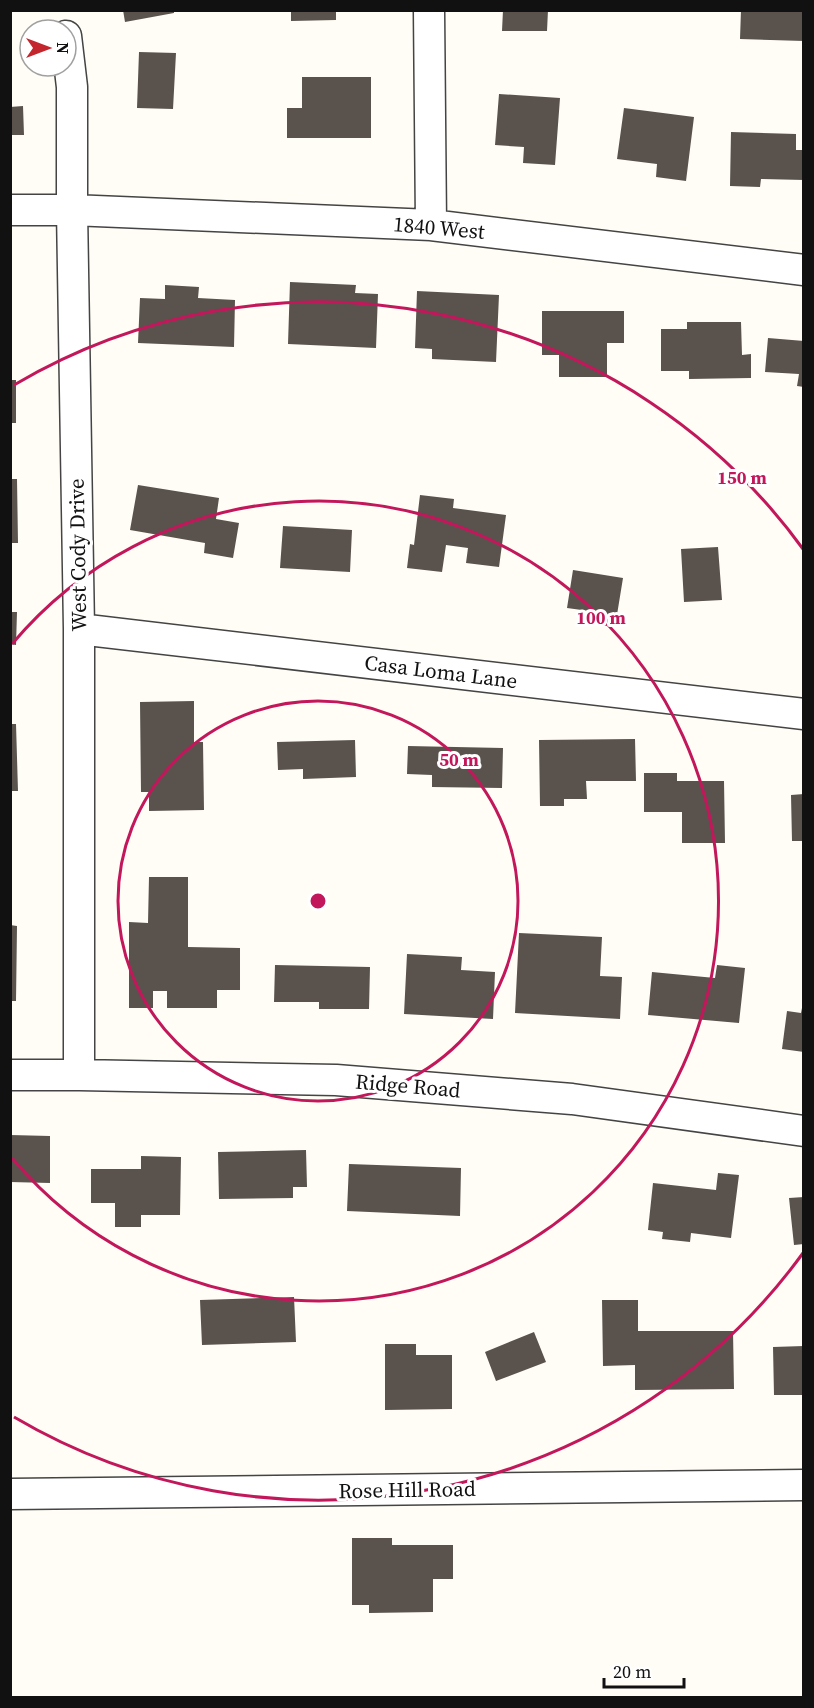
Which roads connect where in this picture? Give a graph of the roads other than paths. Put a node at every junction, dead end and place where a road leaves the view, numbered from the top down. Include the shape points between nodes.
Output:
1 (429, 10) edge
2 (71, 78) edge
3 (10, 210) edge
4 (72, 210) junction
5 (431, 225) junction
6 (804, 270) edge
7 (79, 629) junction
8 (804, 714) edge
9 (10, 1075) edge
10 (79, 1075) junction
11 (804, 1131) edge
12 (804, 1485) edge
13 (10, 1494) edge

1 - 5 street
2 - 4 street, West Cody Drive
3 - 4 street, 1840 West
4 - 5 street, 1840 West
4 - 7 street, West Cody Drive
5 - 6 street, 1840 West
7 - 8 street, Casa Loma Lane
7 - 10 street, West Cody Drive
9 - 10 street, Ridge Road
10 - 11 street, Ridge Road via 359,1082 572,1099
12 - 13 street, Rose Hill Road

